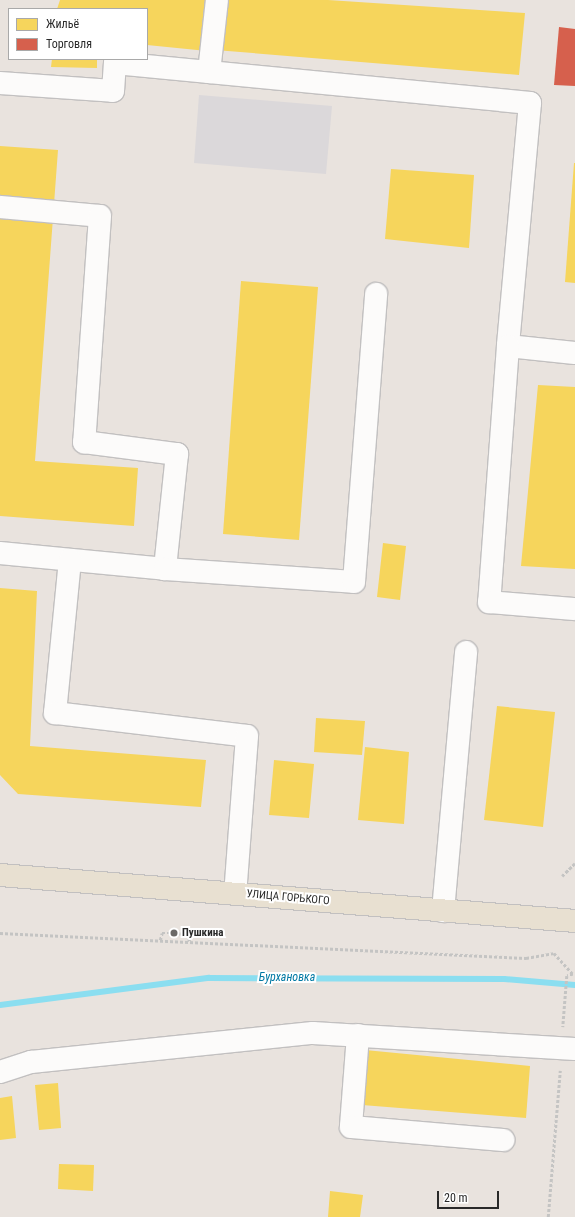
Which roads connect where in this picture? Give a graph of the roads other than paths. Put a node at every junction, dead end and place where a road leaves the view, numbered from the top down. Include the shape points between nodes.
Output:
1 (217, 0) edge
2 (209, 72) junction
3 (0, 83) edge
4 (0, 207) edge
5 (376, 294) dead end
6 (508, 346) junction
7 (575, 353) edge
8 (0, 553) edge
9 (70, 560) junction
10 (165, 569) junction
11 (575, 609) edge
12 (466, 652) dead end
13 (0, 875) edge
14 (235, 894) junction
15 (443, 910) junction
16 (575, 921) edge
17 (358, 1036) junction
18 (575, 1049) edge
19 (0, 1072) edge
20 (502, 1140) dead end

1 - 2 lane
2 - 3 lane via 115,63 113,91
2 - 6 lane via 530,103
4 - 10 lane via 100,216 84,442 177,454
5 - 10 lane via 354,582
6 - 7 lane
6 - 11 lane via 489,602
8 - 9 lane
9 - 10 lane
9 - 14 lane via 55,713 247,736
12 - 15 lane
13 - 14 main road, УЛИЦА ГОРЬКОГО
14 - 15 main road, УЛИЦА ГОРЬКОГО
15 - 16 main road, УЛИЦА ГОРЬКОГО
17 - 18 lane
17 - 19 lane via 313,1033 31,1062
17 - 20 lane via 351,1127

